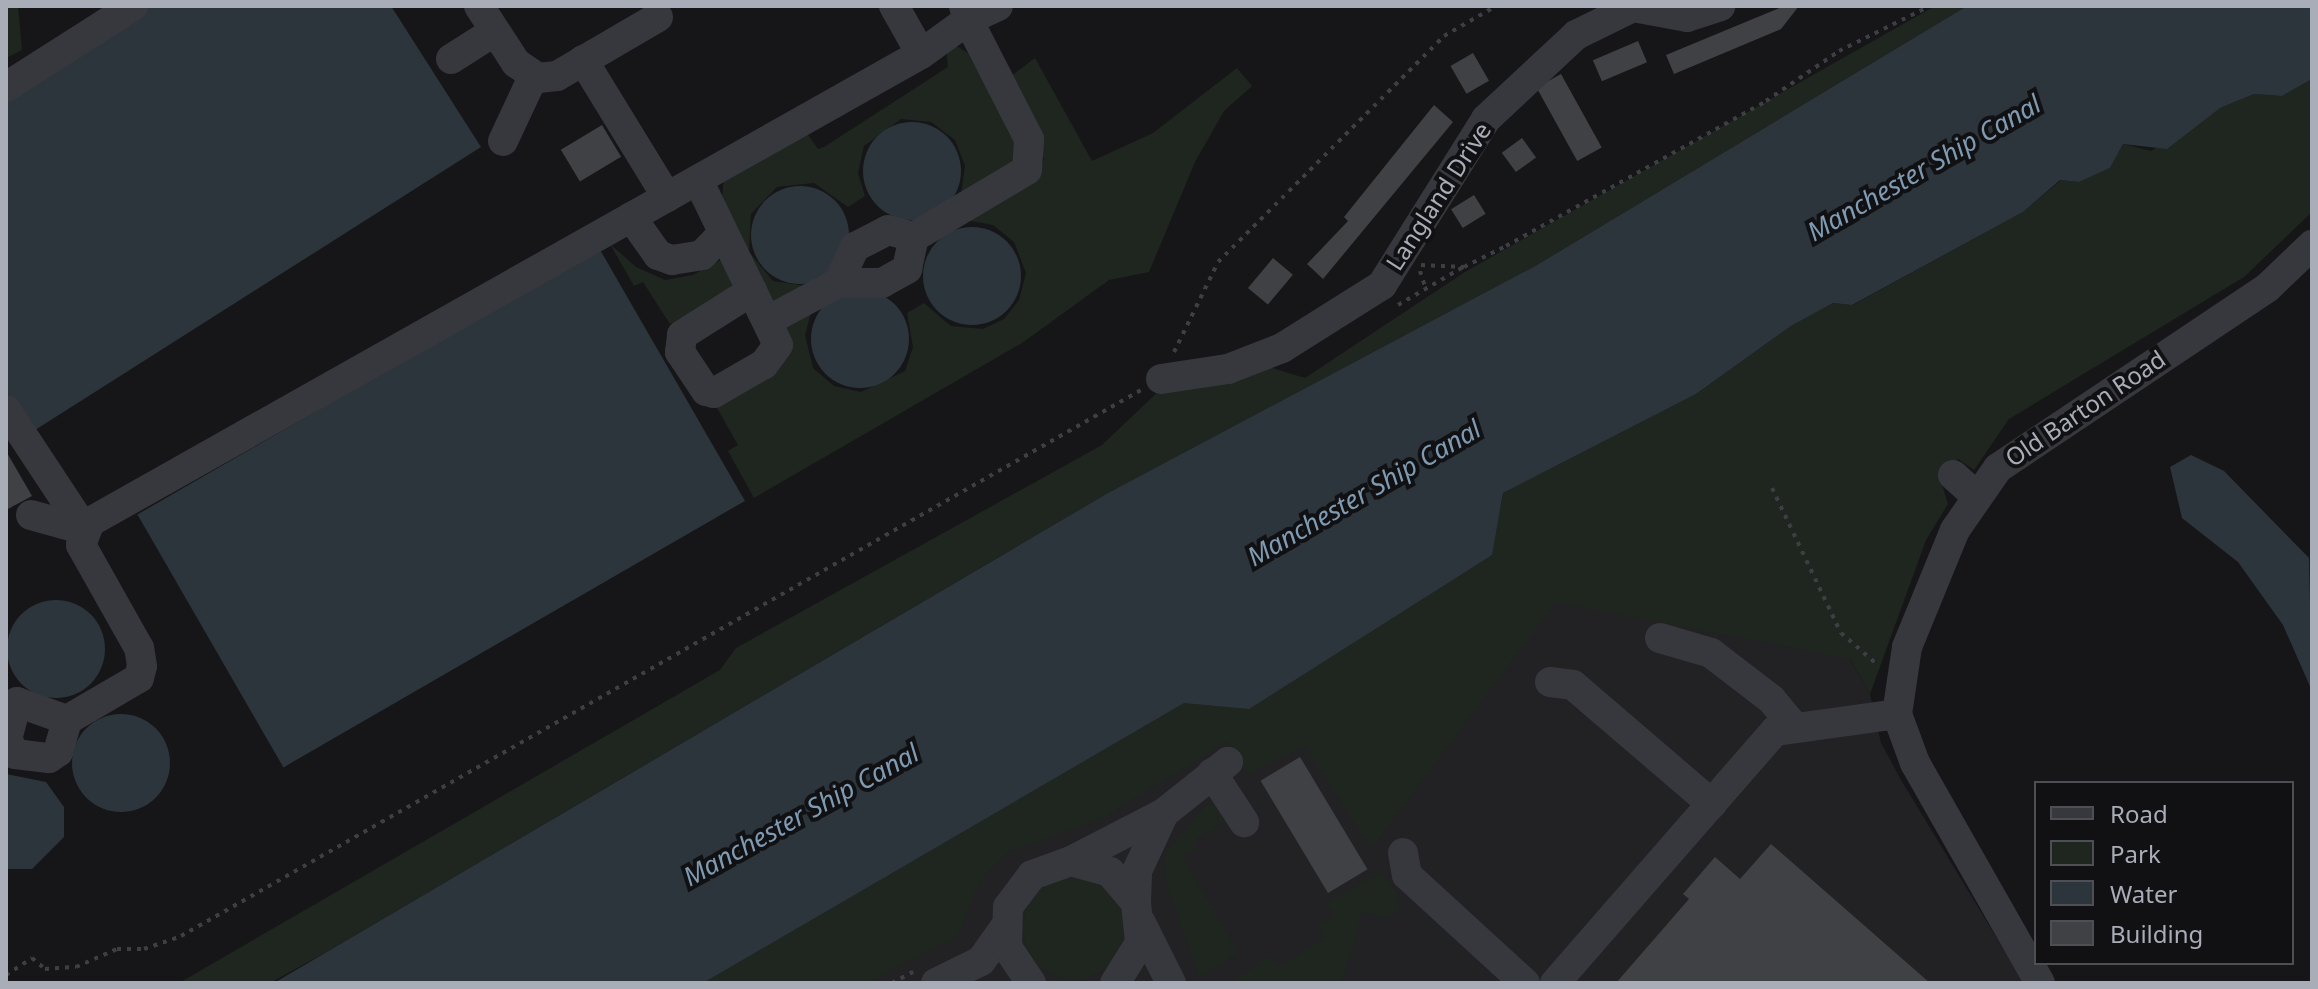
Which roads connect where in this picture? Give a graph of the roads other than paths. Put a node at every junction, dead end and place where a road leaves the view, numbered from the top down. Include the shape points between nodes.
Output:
1 (133, 6) edge
2 (894, 6) edge
3 (998, 6) edge
4 (1720, 6) edge
5 (966, 13) edge
6 (658, 17) dead end
7 (487, 18) edge
8 (921, 54) junction
9 (451, 59) dead end
10 (583, 60) junction
11 (533, 77) junction
12 (6, 87) edge
13 (503, 141) dead end
14 (698, 180) junction
15 (667, 197) junction
16 (631, 217) junction
17 (722, 234) junction
18 (914, 237) junction
19 (2312, 245) edge
20 (838, 283) junction
21 (752, 291) junction
22 (769, 320) junction
23 (1161, 379) road end
24 (6, 410) edge
25 (31, 515) dead end
26 (85, 530) junction
27 (1660, 638) dead end
28 (1550, 682) dead end
29 (1898, 701) junction
30 (67, 720) dead end
31 (1795, 728) junction
32 (1712, 804) junction
33 (1164, 813) junction
34 (1244, 822) dead end
35 (1403, 853) dead end
36 (1071, 861) junction
37 (1139, 913) junction
38 (1005, 927) junction
39 (936, 983) edge
40 (1031, 983) edge
41 (1115, 983) edge
42 (1171, 983) edge
43 (1525, 983) edge
44 (1555, 983) edge
45 (2040, 983) edge

1 - 12 street
2 - 8 street
3 - 5 street
4 - 23 street, Langland Drive via 1687,17 1633,7 1576,35 1486,119 1407,263 1382,285 1282,348 1228,369
5 - 8 street
5 - 18 street via 1029,139 1032,160 1013,182
6 - 10 street
7 - 9 street
7 - 11 street
8 - 14 street
10 - 11 street via 557,76
10 - 15 street
11 - 13 street
14 - 15 street
14 - 17 street
15 - 16 street
16 - 17 street via 658,255 672,260 702,255
16 - 26 street
17 - 21 street
18 - 20 street via 888,230 855,247
18 - 20 street via 907,269 882,283
19 - 29 street, Old Barton Road via 2268,287 2090,409 1964,485 1907,647
20 - 22 street
21 - 22 street
21 - 22 street via 682,335 680,352 699,386 714,393 774,355 777,333
24 - 26 street
25 - 26 street
26 - 30 street via 87,559 139,648 142,666 139,678
27 - 31 street via 1711,653 1771,699
28 - 32 street via 1573,685
29 - 31 street
29 - 45 street via 1915,763
31 - 32 street via 1775,731
32 - 44 street
33 - 34 street via 1220,768
33 - 36 street
33 - 37 street via 1137,871
35 - 43 street via 1407,875
36 - 37 street via 1110,872
36 - 38 street via 1032,875 1008,907
37 - 41 street via 1133,963
37 - 42 street
38 - 39 street via 981,961
38 - 40 street via 1015,966

